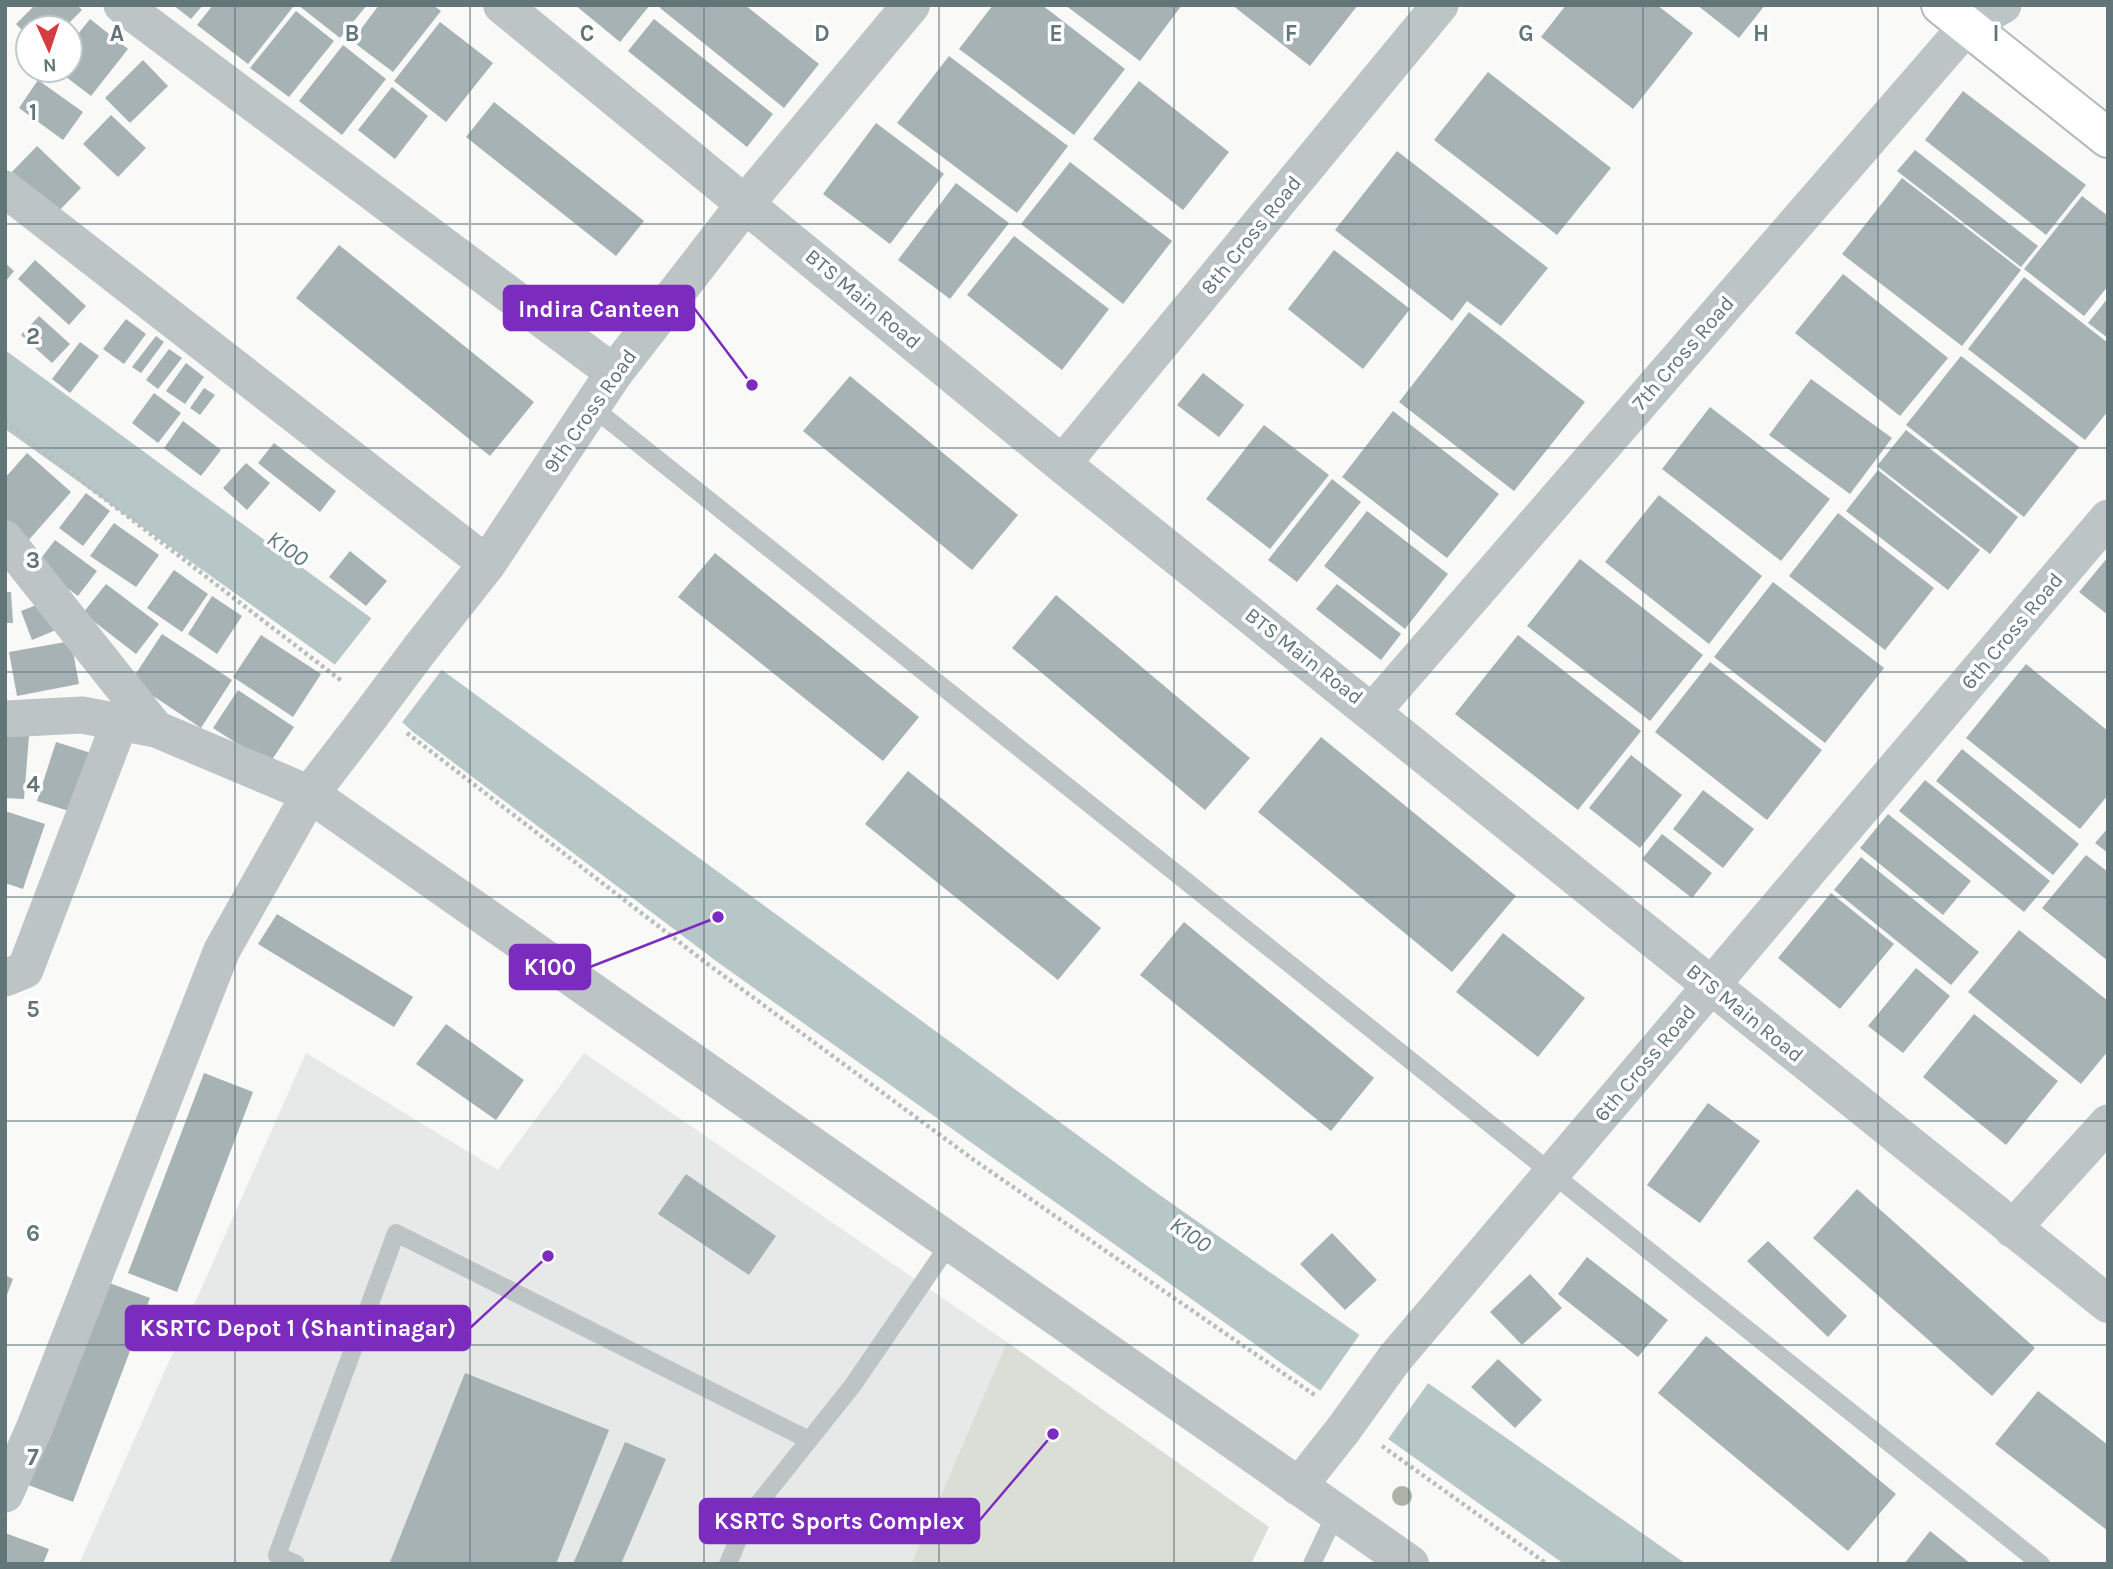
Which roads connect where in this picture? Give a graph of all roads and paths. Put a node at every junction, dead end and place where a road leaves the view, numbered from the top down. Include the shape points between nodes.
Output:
1 (122, 5) edge
2 (502, 5) edge
3 (911, 5) edge
4 (1440, 5) edge
5 (2003, 5) edge
6 (1954, 16) edge
7 (2108, 138) edge
8 (5, 189) edge
9 (746, 203) junction
10 (614, 373) junction
11 (591, 406) junction
12 (5, 422) edge
13 (1062, 464) junction
14 (2108, 518) edge
15 (5, 539) edge
16 (487, 564) junction
17 (361, 703) junction
18 (1373, 711) junction
19 (5, 719) edge
20 (120, 722) junction
21 (156, 729) junction
22 (405, 732) dead end
23 (310, 794) junction
24 (5, 936) edge
25 (15, 974) edge
26 (1710, 985) junction
27 (2108, 1122) edge
28 (1552, 1174) junction
29 (2012, 1229) junction
30 (950, 1242) junction
31 (2108, 1304) edge
32 (1312, 1393) dead end
33 (809, 1440) junction
34 (1387, 1450) dead end
35 (1298, 1487) junction
36 (5, 1494) edge
37 (1336, 1513) junction
38 (296, 1564) edge
39 (728, 1564) edge
40 (1312, 1564) edge
41 (1410, 1564) edge
42 (1547, 1564) edge
43 (2041, 1564) edge

1 - 10 street
2 - 9 street, BTS Main Road
3 - 9 street, 9th Cross Road
4 - 13 street, 8th Cross Road
5 - 6 street, 7th Cross Road
6 - 7 main road
6 - 18 street, 7th Cross Road
8 - 16 street
9 - 10 street, 9th Cross Road
9 - 13 street, BTS Main Road
10 - 11 street, 9th Cross Road
11 - 16 street, 9th Cross Road
11 - 28 lane
12 - 17 path
13 - 18 street, BTS Main Road
14 - 26 street, 6th Cross Road
15 - 21 street
16 - 17 street, 9th Cross Road, bridge via 420,649
17 - 23 street, 9th Cross Road
18 - 26 street, BTS Main Road
19 - 20 street via 82,715
20 - 21 street
20 - 25 street
21 - 23 street
22 - 32 path via 974,1160
23 - 30 street
23 - 36 street via 222,950
24 - 25 street
26 - 28 street, 6th Cross Road
26 - 29 street, BTS Main Road
27 - 29 street
28 - 35 street, 6th Cross Road, bridge via 1395,1358
28 - 43 lane
29 - 31 street, BTS Main Road
30 - 33 lane via 853,1385
30 - 35 street
33 - 38 lane via 396,1233 277,1555
33 - 39 lane via 747,1518
34 - 42 path
35 - 37 street
37 - 40 lane
37 - 41 street

